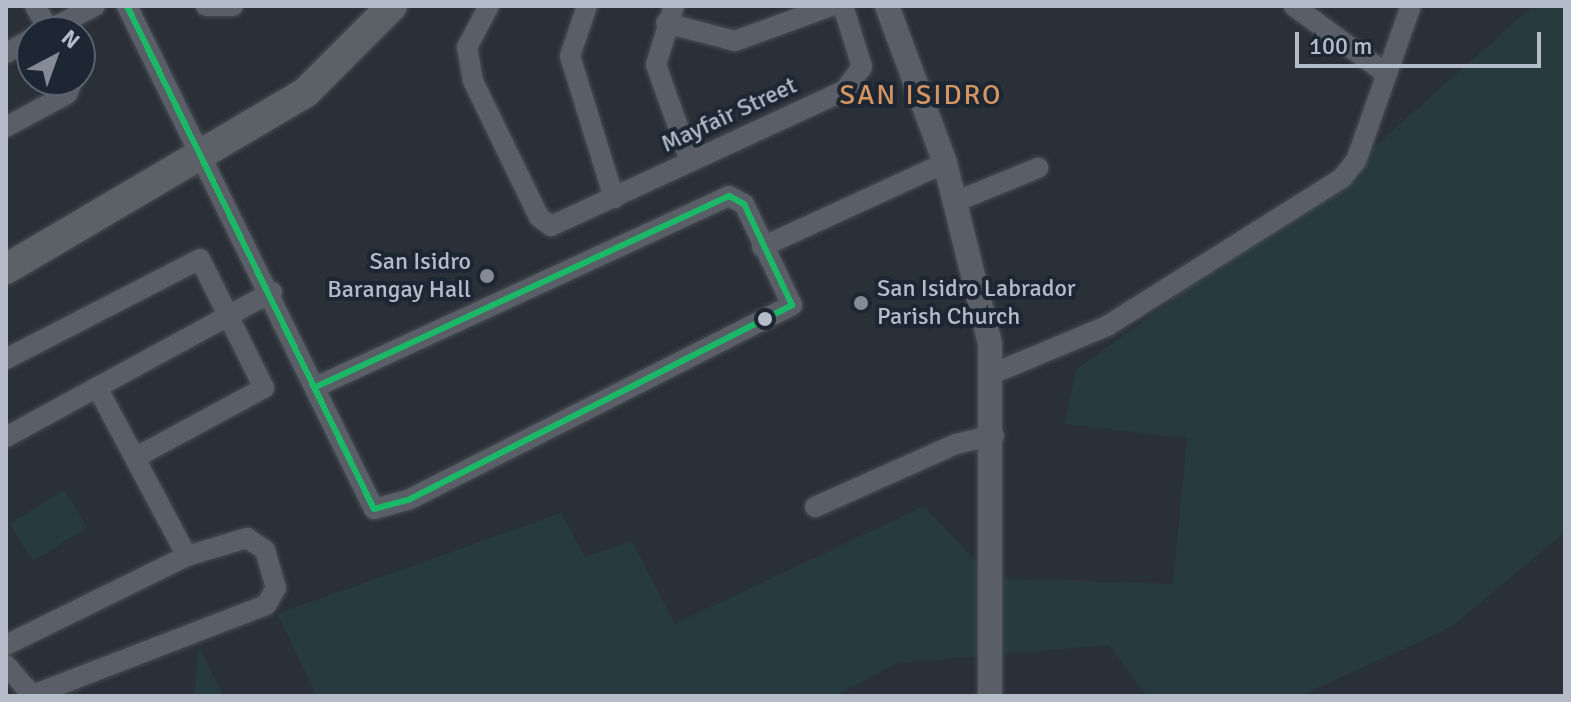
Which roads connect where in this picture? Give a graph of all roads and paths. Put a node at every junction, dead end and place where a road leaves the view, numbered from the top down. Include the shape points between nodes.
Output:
1 (95, 6) edge
2 (127, 6) edge
3 (206, 6) edge
4 (233, 6) edge
5 (392, 6) edge
6 (489, 6) edge
7 (587, 6) edge
8 (831, 6) edge
9 (843, 6) edge
10 (887, 6) edge
11 (1294, 6) edge
12 (1411, 6) edge
13 (670, 14) edge
14 (76, 16) edge
15 (1384, 72) junction
16 (63, 96) edge
17 (6, 127) edge
18 (207, 156) junction
19 (690, 160) junction
20 (945, 163) junction
21 (1038, 168) dead end
22 (614, 198) junction
23 (955, 202) junction
24 (762, 247) junction
25 (6, 269) edge
26 (272, 292) junction
27 (226, 319) junction
28 (6, 359) edge
29 (992, 374) junction
30 (97, 387) junction
31 (315, 387) junction
32 (994, 435) junction
33 (6, 437) edge
34 (138, 456) junction
35 (815, 507) dead end
36 (187, 556) junction
37 (6, 645) edge
38 (6, 665) edge
39 (31, 696) edge
40 (990, 696) edge

1 - 14 street
2 - 18 street
3 - 4 street
5 - 18 main road via 305,93
6 - 22 street, Mayfair Street via 467,47 473,81 539,217 551,226
7 - 22 street via 570,56
8 - 13 street via 735,41
9 - 19 street, Mayfair Street via 862,67 845,90
10 - 20 street
11 - 15 street
12 - 15 street
13 - 19 street via 656,65
15 - 29 street via 1356,161 1342,178 1107,326
16 - 17 street
18 - 25 main road
18 - 26 street
19 - 22 street, Mayfair Street
20 - 23 street
20 - 24 street
21 - 23 street
23 - 29 street
24 - 31 street via 744,204 729,196
24 - 31 street via 792,305 784,314 385,510 365,502
26 - 27 street
26 - 31 street
27 - 28 street via 208,266 191,259
27 - 30 street
27 - 34 street via 264,388
29 - 32 street
30 - 33 street
30 - 34 street
32 - 35 street via 956,444
32 - 40 street
34 - 36 street
36 - 37 street
36 - 39 street via 247,538 258,542 274,597
38 - 39 street

